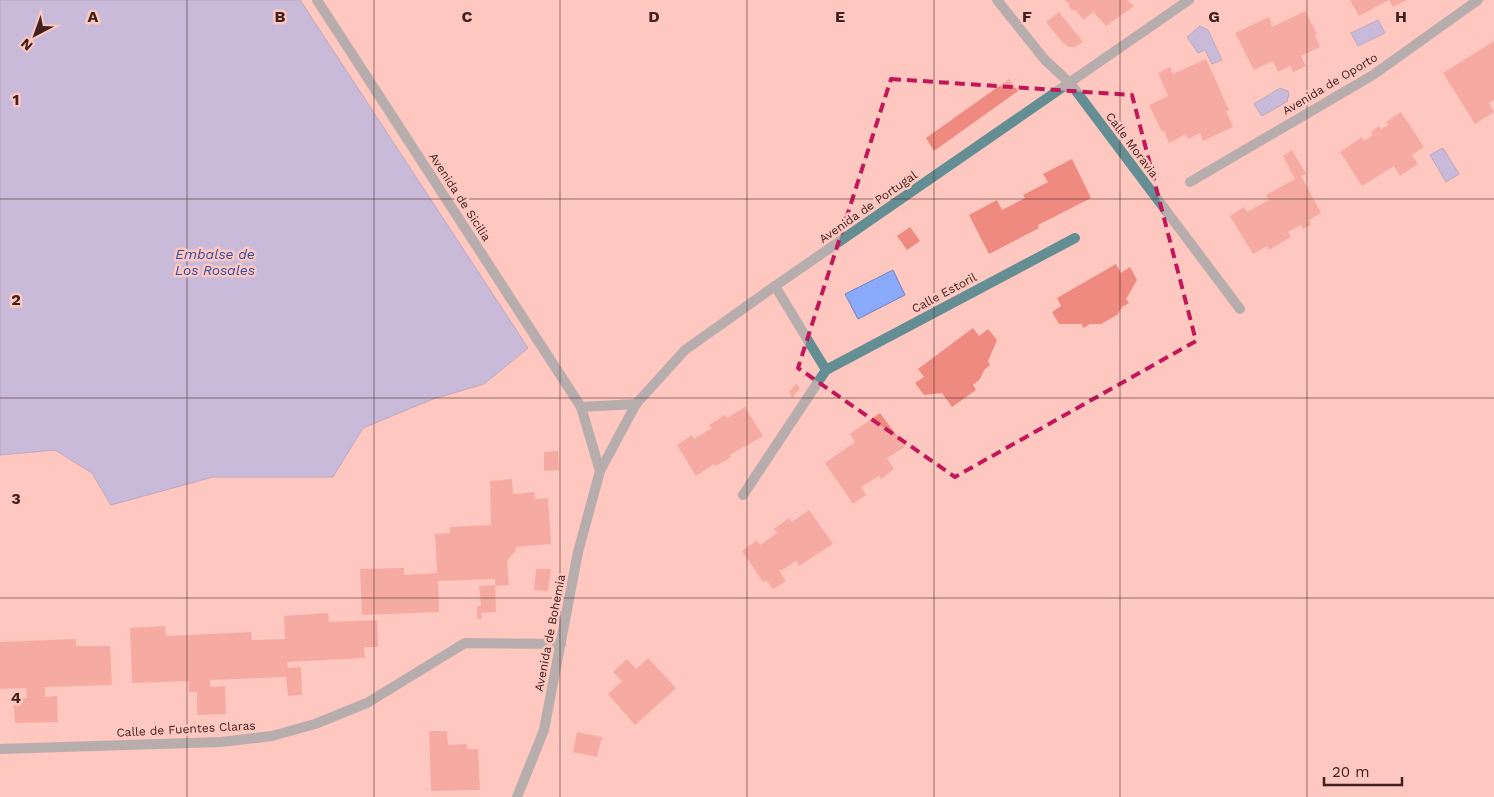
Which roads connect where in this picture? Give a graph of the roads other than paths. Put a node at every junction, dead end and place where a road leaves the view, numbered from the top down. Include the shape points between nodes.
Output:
1 (317, 0) edge
2 (997, 0) edge
3 (1189, 0) edge
4 (1478, 0) edge
5 (1070, 83) junction
6 (1190, 182) dead end
7 (1075, 238) dead end
8 (774, 286) junction
9 (1240, 309) dead end
10 (826, 370) junction
11 (636, 404) junction
12 (581, 407) junction
13 (600, 471) junction
14 (743, 495) dead end
15 (562, 644) junction
16 (0, 749) edge
17 (517, 797) edge

1 - 12 street, Avenida de Sicilia
2 - 5 street, Calle Moravia via 1044,60
3 - 5 street, Avenida de Portugal
4 - 6 street, Avenida de Oporto via 1373,74
5 - 8 street, Avenida de Portugal
5 - 9 street, Calle Moravia
7 - 10 street, Calle Estoril
8 - 10 street
8 - 11 street, Avenida de Portugal via 685,350
10 - 14 street, Calle Estoril
11 - 12 street
11 - 13 street, Avenida de Portugal
12 - 13 street, Avenida de Sicilia
13 - 15 street, Avenida de Bohemia via 578,552
15 - 16 street, Calle de Fuentes Claras via 465,643 367,703 315,724 272,736 221,742
15 - 17 street, Avenida de Bohemia via 544,730

